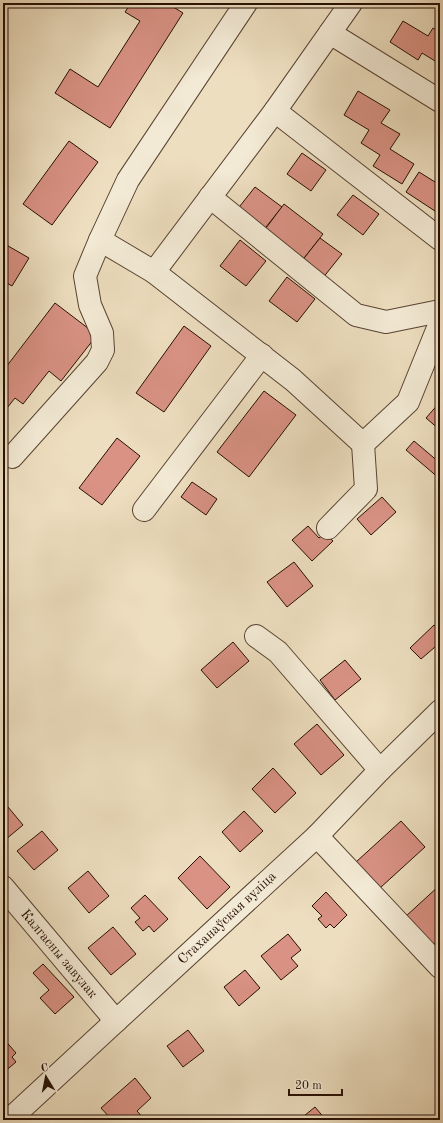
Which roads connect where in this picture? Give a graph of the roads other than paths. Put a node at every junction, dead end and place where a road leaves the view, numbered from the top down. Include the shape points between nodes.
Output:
1 (246, 3) edge
2 (351, 3) edge
3 (330, 33) junction
4 (440, 101) edge
5 (275, 111) junction
6 (210, 197) junction
7 (440, 239) edge
8 (100, 240) junction
9 (154, 272) junction
10 (440, 311) edge
11 (440, 323) edge
12 (262, 356) junction
13 (363, 444) junction
14 (12, 457) dead end
15 (144, 510) dead end
16 (328, 528) dead end
17 (256, 636) dead end
18 (440, 711) edge
19 (380, 770) junction
20 (317, 836) junction
21 (3, 887) edge
22 (440, 967) edge
23 (116, 1021) junction
24 (9, 1120) edge

1 - 8 street via 128,180
2 - 3 street
3 - 4 street
3 - 5 street
5 - 6 street
5 - 7 street
6 - 9 street
6 - 10 street via 356,316 386,322
8 - 9 street
8 - 14 street via 84,276 90,305 102,332 103,350 97,362
9 - 12 street
11 - 13 street via 408,402
12 - 13 street via 293,380
12 - 15 street
13 - 16 street via 366,488
17 - 19 street via 278,652
18 - 19 street, Стаханаўская вуліца
19 - 20 street, Стаханаўская вуліца
20 - 22 street
20 - 23 street, Стаханаўская вуліца
21 - 23 street, Калгасны завулак
23 - 24 street, Стаханаўская вуліца

